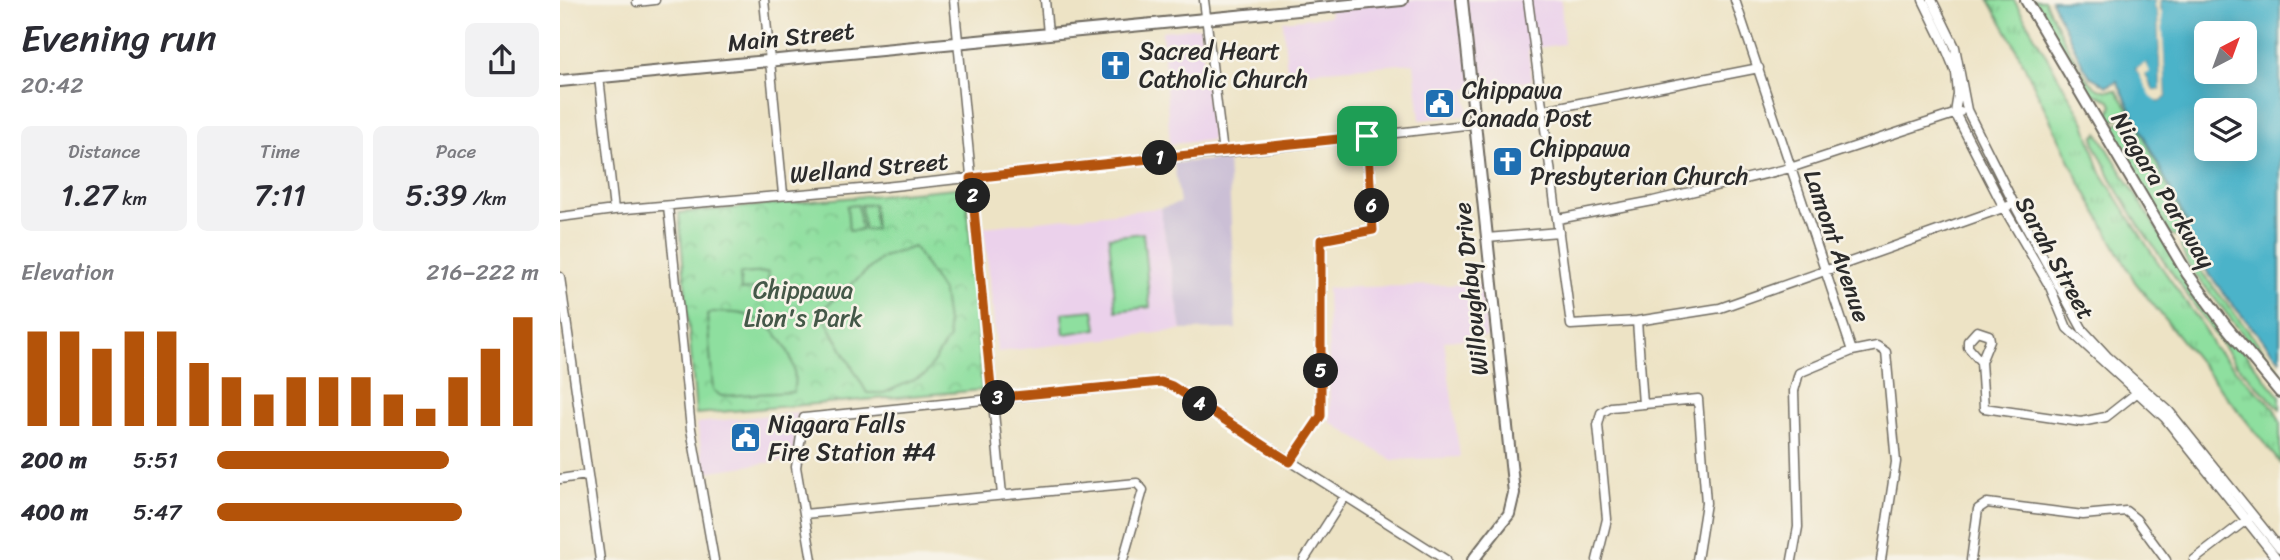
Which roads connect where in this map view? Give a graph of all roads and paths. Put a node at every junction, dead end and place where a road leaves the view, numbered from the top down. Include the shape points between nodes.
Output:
1 (655, 0) edge
2 (764, 0) edge
3 (954, 0) edge
4 (1045, 0) edge
5 (1204, 0) edge
6 (1402, 0) edge
7 (1462, 0) edge
8 (1528, 0) edge
9 (1735, 0) edge
10 (1923, 0) edge
11 (1932, 0) edge
12 (2026, 0) edge
13 (1381, 1) edge
14 (636, 2) dead end
15 (1207, 19) junction
16 (1048, 34) junction
17 (957, 42) junction
18 (770, 60) junction
19 (1759, 68) junction
20 (599, 77) junction
21 (560, 81) edge
22 (1544, 110) junction
23 (1966, 110) junction
24 (1955, 113) junction
25 (1474, 124) junction
26 (1367, 136) junction
27 (1223, 153) junction
28 (1790, 168) junction
29 (971, 178) junction
30 (783, 194) junction
31 (2014, 204) junction
32 (668, 206) junction
33 (2004, 208) junction
34 (614, 210) junction
35 (560, 217) edge
36 (1558, 219) junction
37 (1559, 232) junction
38 (1487, 237) junction
39 (1824, 272) junction
40 (560, 277) edge
41 (1637, 321) junction
42 (1852, 351) junction
43 (1981, 362) dead end
44 (2140, 390) junction
45 (2280, 392) edge
46 (992, 398) junction
47 (1643, 404) junction
48 (1290, 462) junction
49 (586, 475) junction
50 (560, 479) edge
51 (1002, 495) junction
52 (1345, 496) junction
53 (804, 514) junction
54 (2250, 518) junction
55 (2280, 549) edge
56 (600, 560) edge
57 (714, 560) edge
58 (812, 560) edge
59 (1123, 560) edge
60 (1304, 560) edge
61 (1446, 560) edge
62 (1473, 560) edge
63 (1597, 560) edge
64 (1697, 560) edge
65 (1792, 560) edge
66 (1881, 560) edge
67 (1971, 560) edge
68 (2166, 560) edge
69 (2194, 560) edge
70 (2278, 560) edge

1 - 14 street
2 - 18 street
3 - 17 street
4 - 16 street
5 - 15 street
6 - 13 main road, Main Street
7 - 25 main road, Willoughby Drive
8 - 22 street
9 - 19 street, Lamont Avenue
10 - 24 street, Sarah Street via 1956,73
11 - 23 street, Sarah Street via 1955,47
12 - 45 main road, Niagara Parkway via 2187,273
13 - 15 main road, Main Street
15 - 16 main road, Main Street
15 - 27 street
16 - 17 main road, Main Street
17 - 18 main road, Main Street
17 - 29 street
18 - 20 main road, Main Street
18 - 30 street
19 - 22 street
19 - 28 street, Lamont Avenue
20 - 21 main road, Main Street
20 - 34 street
22 - 36 street
23 - 24 street
23 - 31 street, Sarah Street
24 - 28 street
24 - 33 street, Sarah Street
25 - 26 street, Welland Street
25 - 38 main road, Willoughby Drive
26 - 27 street, Welland Street
26 - 48 street via 1373,230 1321,240 1321,416
27 - 29 street, Welland Street
28 - 36 street
28 - 39 street, Lamont Avenue
29 - 30 street, Welland Street
29 - 46 street
30 - 32 street, Welland Street
31 - 33 street
31 - 44 street, Sarah Street via 2083,330
32 - 34 street, Welland Street
32 - 57 street via 691,429
33 - 39 street
33 - 44 street, Sarah Street via 2050,287 2067,328
34 - 35 street, Welland Street
36 - 37 street
37 - 38 street
37 - 41 street via 1572,325
38 - 62 main road, Willoughby Drive via 1514,493 1509,514
39 - 41 street via 1720,308
39 - 42 street, Lamont Avenue
40 - 49 street
41 - 47 street
42 - 65 street, Lamont Avenue via 1799,373 1796,382 1798,527
42 - 66 street via 1877,346 1886,352 1896,462
43 - 44 street via 1984,408 2081,422 2106,416
44 - 54 street, Sarah Street
46 - 48 street via 1161,382
46 - 51 street
46 - 53 street via 804,418 796,462
47 - 63 street via 1611,407 1599,416 1607,519
47 - 64 street via 1698,399 1706,503
48 - 52 street
49 - 50 street
49 - 56 street
51 - 53 street
51 - 59 street via 1137,483 1143,490
52 - 60 street
52 - 61 street
53 - 58 street
54 - 55 street, Sarah Street
54 - 69 street
54 - 70 street, Sarah Street
67 - 68 street via 1978,509 1987,503 2083,515 2126,511

